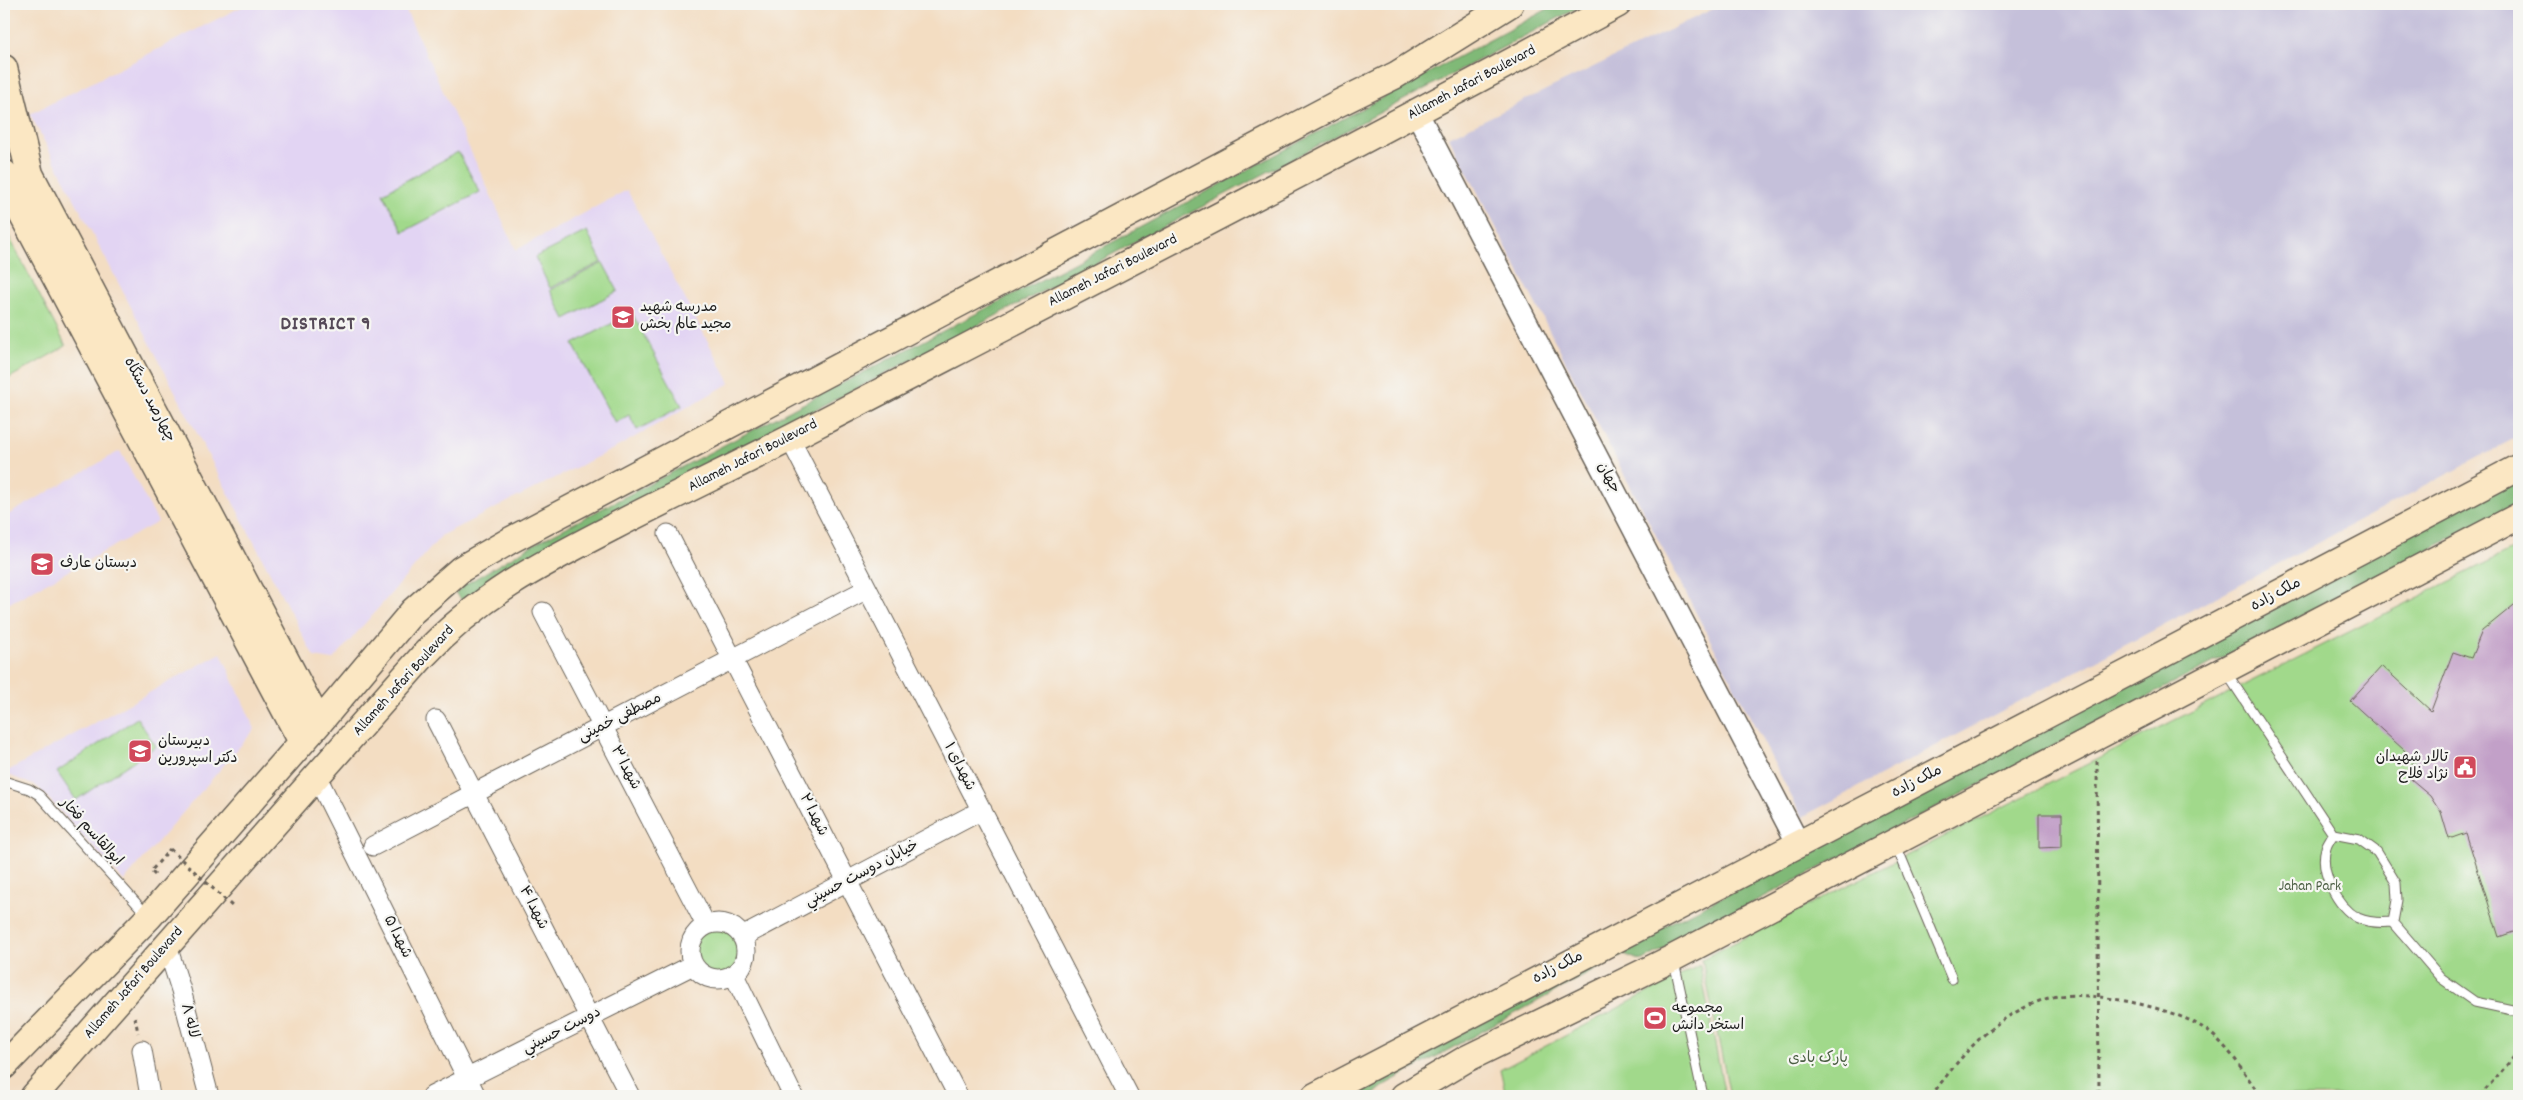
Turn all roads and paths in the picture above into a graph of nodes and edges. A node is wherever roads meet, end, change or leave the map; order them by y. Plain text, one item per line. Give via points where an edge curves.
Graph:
1 (1510, 4) edge
2 (1618, 4) edge
3 (4, 68) edge
4 (8, 112) edge
5 (1417, 113) junction
6 (30, 174) junction
7 (6, 180) edge
8 (790, 438) junction
9 (2519, 466) edge
10 (2519, 516) edge
11 (668, 534) dead end
12 (867, 589) junction
13 (543, 612) dead end
14 (733, 659) junction
15 (2225, 672) junction
16 (436, 720) dead end
17 (603, 727) junction
18 (311, 733) junction
19 (2096, 738) junction
20 (318, 777) junction
21 (4, 781) edge
22 (474, 794) junction
23 (982, 810) junction
24 (2333, 834) junction
25 (1894, 842) junction
26 (1798, 844) junction
27 (373, 846) dead end
28 (151, 871) dead end
29 (847, 882) junction
30 (232, 906) dead end
31 (149, 917) junction
32 (2392, 922) junction
33 (706, 925) junction
34 (742, 937) junction
35 (167, 946) junction
36 (1673, 958) junction
37 (693, 965) junction
38 (734, 975) junction
39 (1952, 979) dead end
40 (2098, 997) junction
41 (2512, 1010) dead end
42 (589, 1017) junction
43 (142, 1050) dead end
44 (2519, 1050) edge
45 (4, 1066) edge
46 (467, 1078) junction
47 (1348, 1087) edge
48 (34, 1096) edge
49 (150, 1096) edge
50 (209, 1096) edge
51 (432, 1096) edge
52 (476, 1096) edge
53 (630, 1096) edge
54 (793, 1096) edge
55 (958, 1096) edge
56 (1129, 1096) edge
57 (1315, 1096) edge
58 (1404, 1096) edge
59 (1704, 1096) edge
60 (1931, 1096) edge
61 (2099, 1096) edge
62 (2260, 1096) edge
63 (2480, 1096) edge

1 - 18 main road via 1396,75 461,569 413,611
2 - 5 main road, Allameh Jafari Boulevard
3 - 4 main road, چهارصد دستگاه
4 - 6 main road, چهارصد دستگاه
5 - 8 main road, Allameh Jafari Boulevard
5 - 26 street, جهان
6 - 7 main road via 16,173
6 - 18 main road, چهارصد دستگاه
7 - 18 main road, چهارصد دستگاه
8 - 12 street, شهدای ۱
8 - 20 main road, Allameh Jafari Boulevard via 533,569 477,605 444,633
9 - 26 main road, ملک زاده
10 - 15 main road
11 - 14 street, شهدا ۲
12 - 14 street, مصطفی خمینی
12 - 23 street, شهدای ۱
13 - 17 street, شهدا ۳
14 - 17 street, مصطفی خمینی
14 - 29 street, شهدا ۲
15 - 19 main road
15 - 24 lane
16 - 22 street, شهدا ۴
17 - 22 street, مصطفی خمینی
17 - 33 street, شهدا ۳
18 - 31 main road
19 - 25 main road
19 - 40 path
20 - 35 main road, Allameh Jafari Boulevard
20 - 46 street, شهدا ۵
21 - 31 lane, ابوالقاسم فخار via 39,795
22 - 27 street, مصطفی خمینی
22 - 42 street, شهدا ۴
23 - 29 street, خیابان دوست حسيني
23 - 56 street, شهدای ۱
24 - 32 lane via 2359,839 2377,852 2396,883 2397,900
24 - 32 lane via 2326,848 2324,868 2335,896 2357,917 2379,923
25 - 36 main road
25 - 39 lane
26 - 47 main road, ملک زاده
28 - 30 path, bridge via 170,849
29 - 34 street, خیابان دوست حسيني
29 - 55 street, شهدا ۲
31 - 45 main road
32 - 41 lane via 2441,978 2475,1002
33 - 34 street via 725,924
33 - 37 street via 698,930 690,947
34 - 38 street via 745,960
35 - 48 main road, Allameh Jafari Boulevard
35 - 50 street, لاله ۸
36 - 58 main road via 1466,1058
36 - 59 lane
37 - 38 street via 699,973 716,980
37 - 42 street, دوست حسيني
38 - 54 street
40 - 60 path via 2058,996 2019,1010 1983,1036 1953,1066
40 - 61 path
40 - 62 path via 2163,1010 2202,1027 2233,1056
42 - 46 street, دوست حسيني
42 - 53 street, شهدا ۴
43 - 49 street
44 - 63 path
46 - 51 street, دوست حسيني
46 - 52 street, شهدا ۵
47 - 57 main road, ملک زاده

